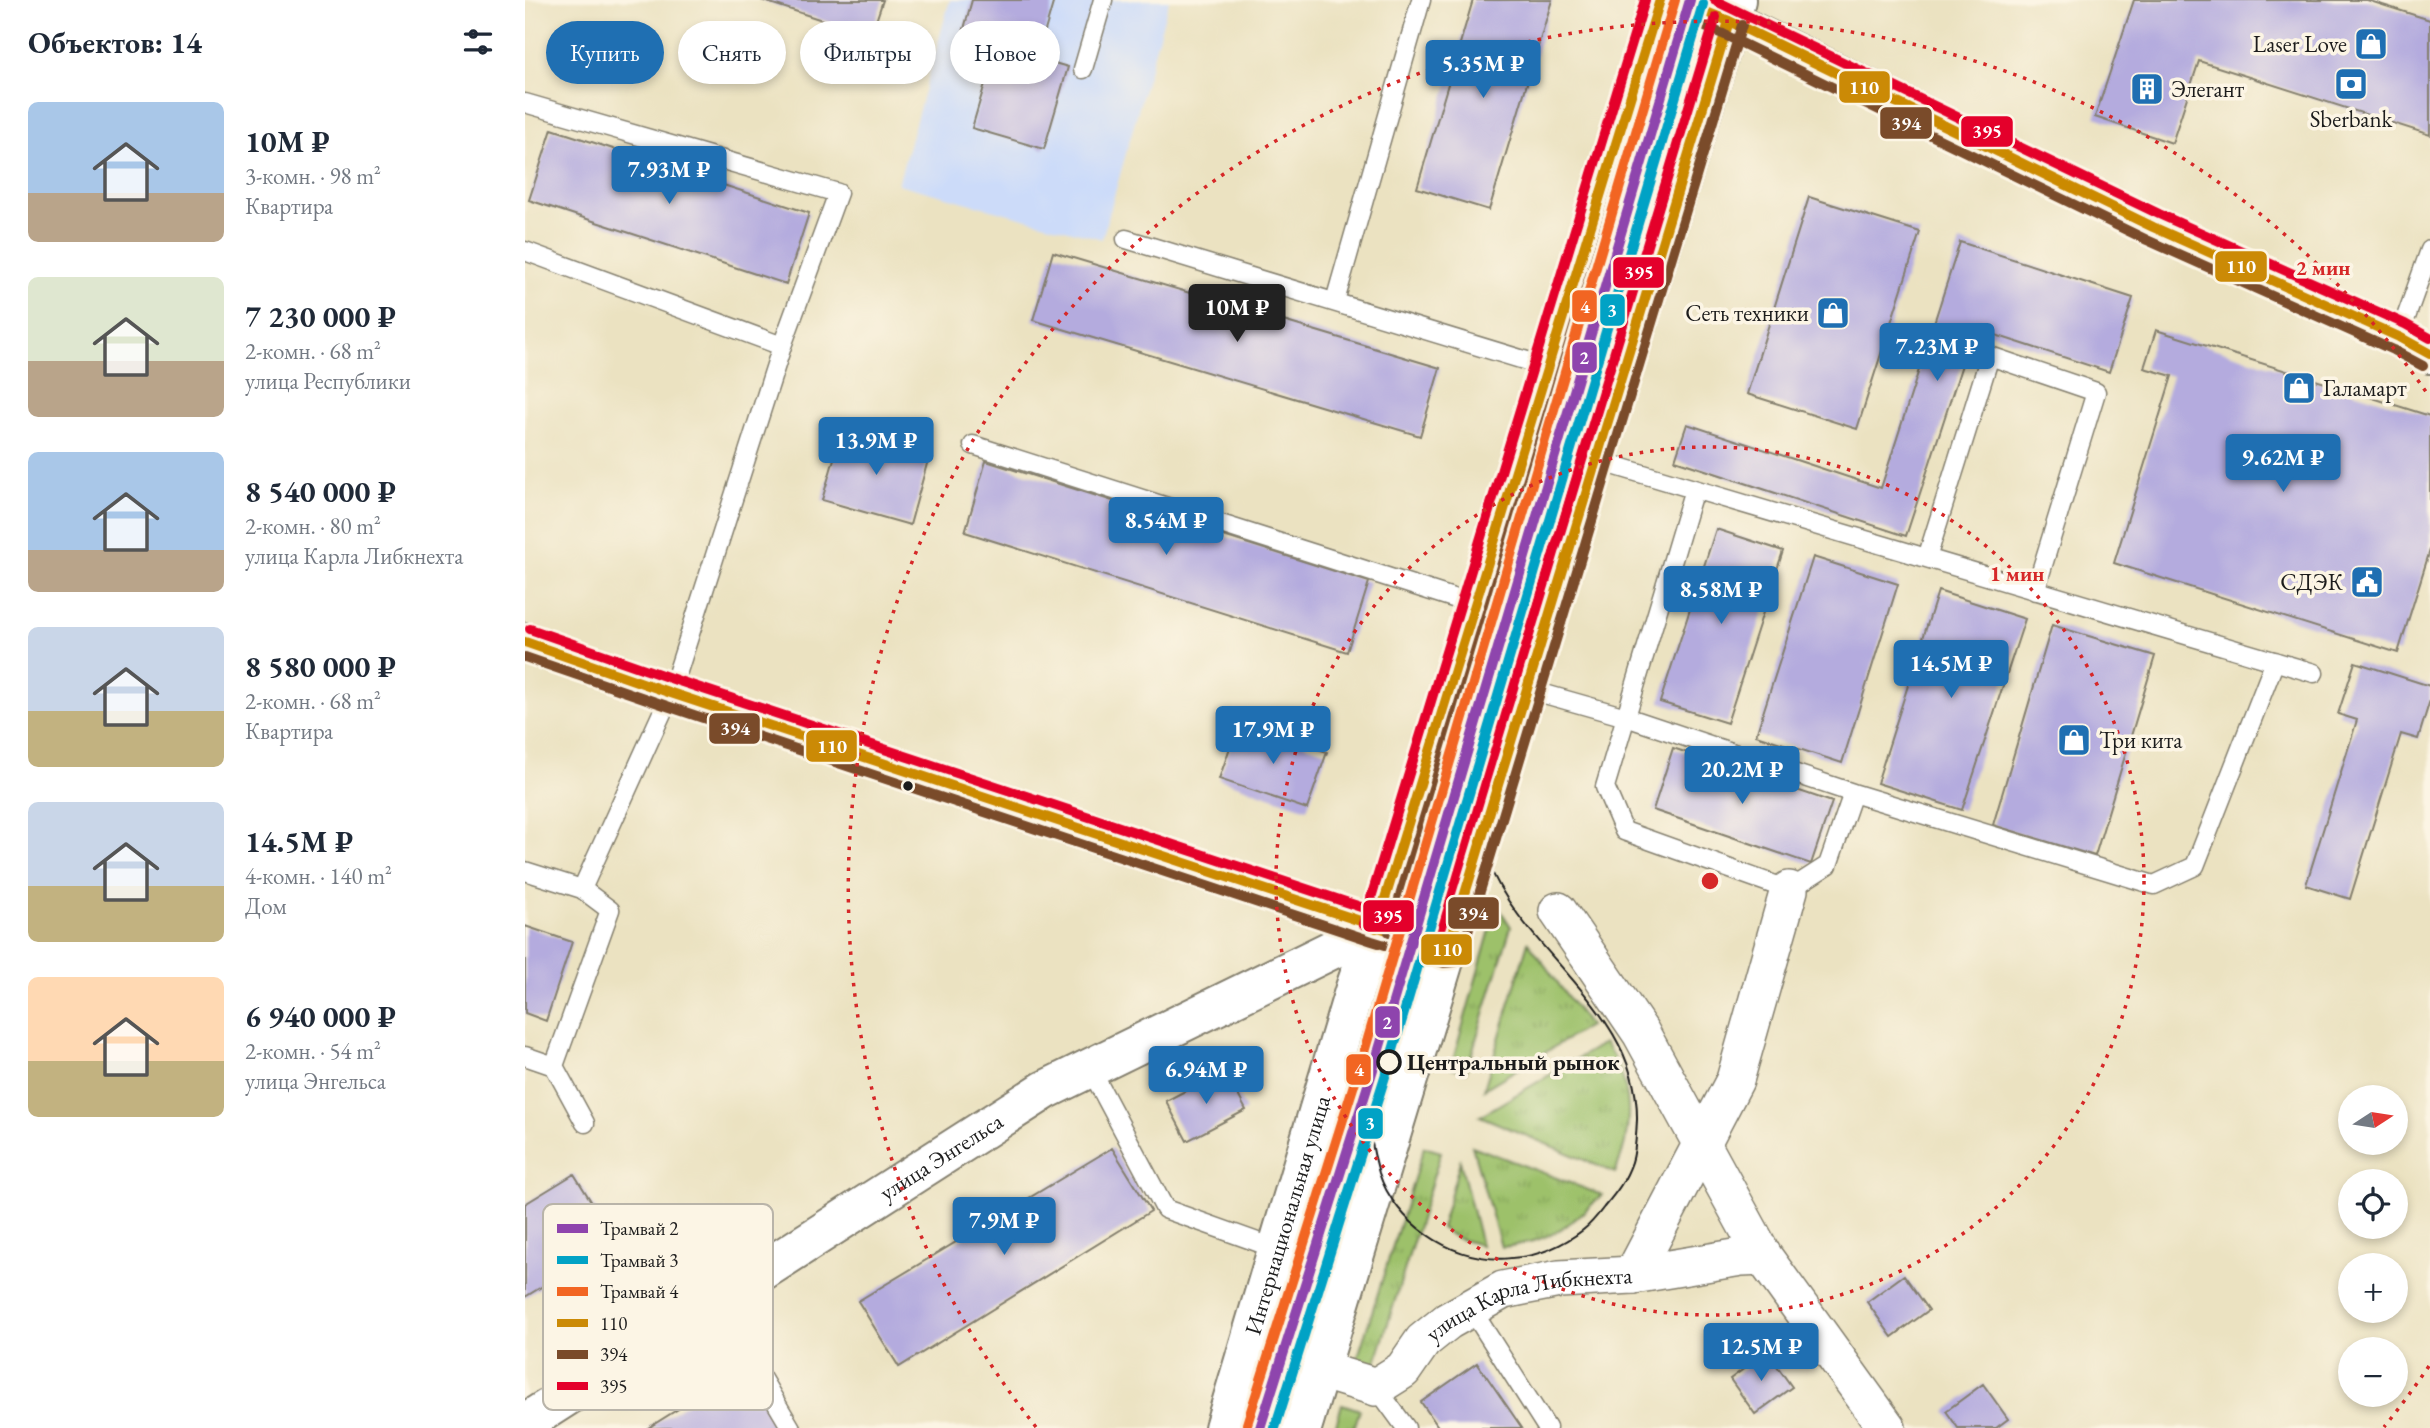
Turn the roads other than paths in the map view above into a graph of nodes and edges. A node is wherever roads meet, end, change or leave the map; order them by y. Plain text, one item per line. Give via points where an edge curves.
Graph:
1 (1103, 0) edge
2 (1421, 0) edge
3 (1660, 0) edge
4 (1675, 0) edge
5 (1733, 11) edge
6 (1083, 69) dead end
7 (525, 103) edge
8 (1126, 239) dead end
9 (2430, 250) edge
10 (525, 251) edge
11 (1335, 301) junction
12 (782, 346) junction
13 (2414, 346) edge
14 (1547, 367) junction
15 (974, 445) dead end
16 (1596, 460) junction
17 (1694, 489) junction
18 (1927, 558) junction
19 (2035, 591) junction
20 (1475, 606) junction
21 (525, 642) edge
22 (2275, 661) junction
23 (2314, 673) dead end
24 (1527, 690) junction
25 (671, 693) junction
26 (1626, 718) junction
27 (1853, 793) junction
28 (525, 871) edge
29 (582, 890) junction
30 (1789, 890) junction
31 (1557, 911) dead end
32 (1376, 928) junction
33 (1448, 950) junction
34 (525, 1056) edge
35 (554, 1066) junction
36 (1090, 1068) junction
37 (585, 1123) dead end
38 (1700, 1143) junction
39 (1277, 1249) junction
40 (1763, 1256) junction
41 (773, 1264) edge
42 (1633, 1275) junction
43 (1471, 1307) junction
44 (1320, 1370) junction
45 (1376, 1387) junction
46 (773, 1398) edge
47 (545, 1410) edge
48 (525, 1423) edge
49 (791, 1428) edge
50 (1224, 1428) edge
51 (1302, 1428) edge
52 (1406, 1428) edge
53 (1547, 1428) edge
54 (1887, 1428) edge

1 - 6 lane
2 - 11 lane
3 - 14 main road, Интернациональная улица
4 - 5 main road
5 - 13 main road via 2153,228
5 - 16 main road
7 - 12 lane via 838,193
8 - 11 lane
9 - 13 lane
10 - 12 lane
11 - 14 lane
12 - 25 lane
14 - 20 main road, Интернациональная улица
15 - 20 lane
16 - 17 lane
16 - 24 main road
17 - 18 lane
17 - 26 lane
18 - 19 lane
18 - 19 lane via 1990,356 2096,392
19 - 22 lane
20 - 32 main road, Интернациональная улица
21 - 25 main road
22 - 23 lane
22 - 27 lane via 2195,866 2154,885
24 - 26 lane
24 - 33 main road
25 - 29 lane
25 - 32 main road
26 - 27 lane
26 - 30 lane via 1605,787 1624,831
27 - 30 lane via 1828,864
28 - 29 lane
29 - 35 lane via 610,910
30 - 38 street via 1735,1080
31 - 38 street via 1641,1033
32 - 33 main road
32 - 36 main road, улица Энгельса
32 - 39 main road, Интернациональная улица
33 - 44 main road
34 - 35 lane
35 - 37 lane
36 - 39 lane via 1165,1209
36 - 41 main road, улица Энгельса via 1045,1090
38 - 40 street
38 - 42 street
39 - 50 main road, Интернациональная улица
40 - 42 street, улица Карла Либкнехта
40 - 54 street
42 - 43 street, улица Карла Либкнехта via 1559,1279 1503,1290
43 - 45 street, улица Карла Либкнехта via 1423,1341 1403,1370
43 - 53 lane
44 - 45 street
44 - 51 main road
45 - 52 lane
46 - 49 lane
47 - 48 main road, улица Энгельса

